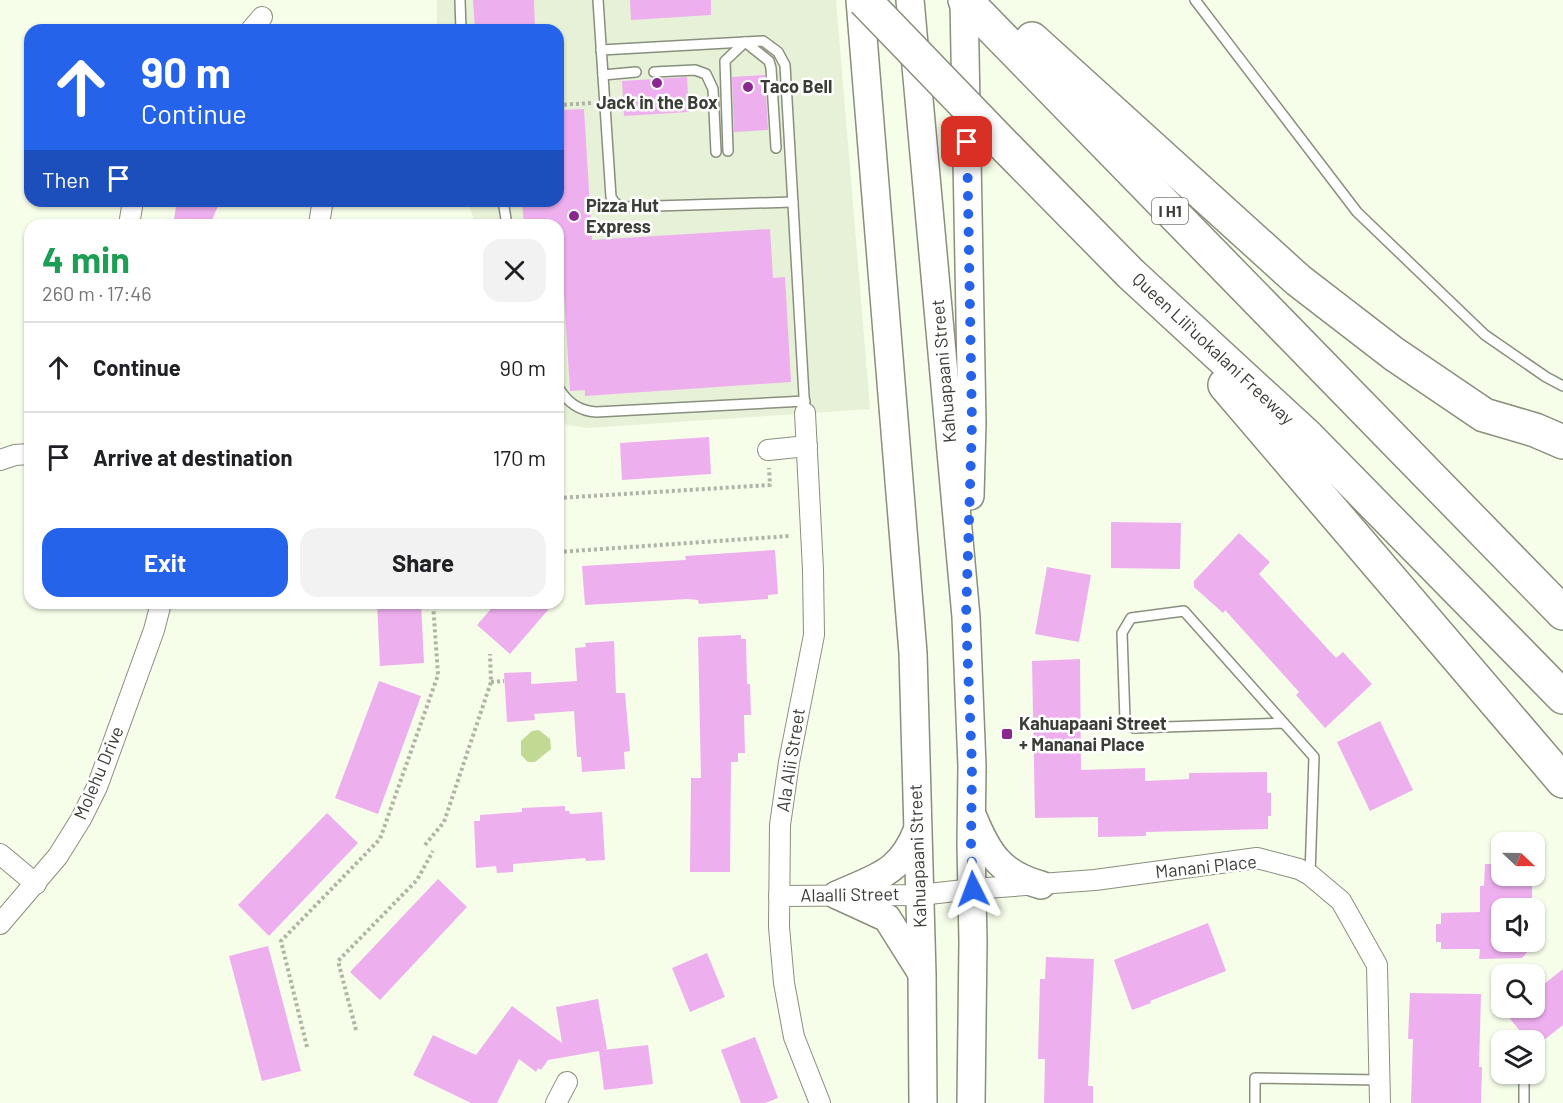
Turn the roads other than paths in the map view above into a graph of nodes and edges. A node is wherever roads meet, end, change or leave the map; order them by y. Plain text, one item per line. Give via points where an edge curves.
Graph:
1 (460, 0) edge
2 (598, 0) edge
3 (862, 0) edge
4 (910, 0) edge
5 (965, 0) edge
6 (988, 0) edge
7 (1195, 0) edge
8 (461, 24) edge
9 (722, 42) junction
10 (746, 42) junction
11 (601, 50) junction
12 (724, 61) junction
13 (636, 72) dead end
14 (654, 72) dead end
15 (603, 75) junction
16 (776, 148) dead end
17 (716, 152) dead end
18 (728, 152) dead end
19 (793, 202) junction
20 (1131, 274) junction
21 (1563, 386) edge
22 (564, 397) edge
23 (805, 407) junction
24 (1563, 442) edge
25 (807, 446) junction
26 (24, 454) edge
27 (768, 457) road end
28 (0, 460) edge
29 (159, 609) edge
30 (1563, 613) edge
31 (966, 617) junction
32 (1563, 697) edge
33 (1284, 723) junction
34 (1563, 781) edge
35 (972, 813) junction
36 (917, 831) junction
37 (0, 854) edge
38 (1310, 875) junction
39 (36, 884) junction
40 (1041, 885) junction
41 (973, 889) junction
42 (837, 895) junction
43 (920, 895) junction
44 (779, 896) junction
45 (0, 924) edge
46 (922, 974) junction
47 (1380, 1080) junction
48 (567, 1082) dead end
49 (1524, 1084) edge
50 (556, 1103) edge
51 (820, 1103) edge
52 (923, 1103) edge
53 (971, 1103) edge
54 (1255, 1103) edge
55 (1380, 1103) edge
56 (1524, 1103) edge

1 - 8 lane
2 - 11 lane
3 - 20 highway, Queen Liliʻuokalani Freeway, bridge
3 - 36 main road, Kahuapaani Street via 913,653
4 - 31 main road, Kahuapaani Street
5 - 30 highway, I H1
5 - 31 main road via 972,423
6 - 24 highway via 1298,280 1394,354 1484,415
7 - 21 lane via 1357,212 1485,335
9 - 10 lane
9 - 11 lane
9 - 12 lane
10 - 12 lane
10 - 16 lane via 769,61 771,68
10 - 19 lane via 763,41 778,52 785,65
11 - 15 lane
12 - 18 lane
13 - 15 lane
14 - 17 lane via 695,70 706,74 713,89
15 - 19 lane via 611,197 615,203 622,207
19 - 23 lane
20 - 32 highway, Queen Liliʻuokalani Freeway via 1308,437
20 - 34 highway
22 - 23 lane via 584,411
23 - 25 street, Ala Alii Street
25 - 27 street
25 - 44 street, Ala Alii Street via 814,635 782,814
26 - 28 street
29 - 39 street, Molehu Drive via 97,787 58,856
31 - 35 main road, Kahuapaani Street
33 - 33 lane via 1184,611 1131,618 1122,633 1124,709 1125,720 1134,728
33 - 38 lane via 1314,757
35 - 40 main road via 984,843 1011,874
35 - 41 main road, Kahuapaani Street
36 - 42 main road via 910,849 892,870
36 - 43 main road, Kahuapaani Street
37 - 39 street
38 - 40 street, Manani Place via 1257,858
38 - 47 street, Manani Place via 1341,901 1377,965
39 - 45 street, Molehu Drive
40 - 41 street, Manani Place
41 - 43 street, Manani Place
41 - 53 main road, Kahuapaani Street
42 - 43 street, Alaalli Street
42 - 44 street, Alaalli Street
42 - 46 main road via 887,918
43 - 46 main road, Kahuapaani Street
44 - 51 street, Ala Alii Street via 789,1012 794,1037
46 - 52 main road, Kahuapaani Street
47 - 54 lane via 1256,1078
47 - 55 street, Manani Place
48 - 50 street
49 - 56 lane

